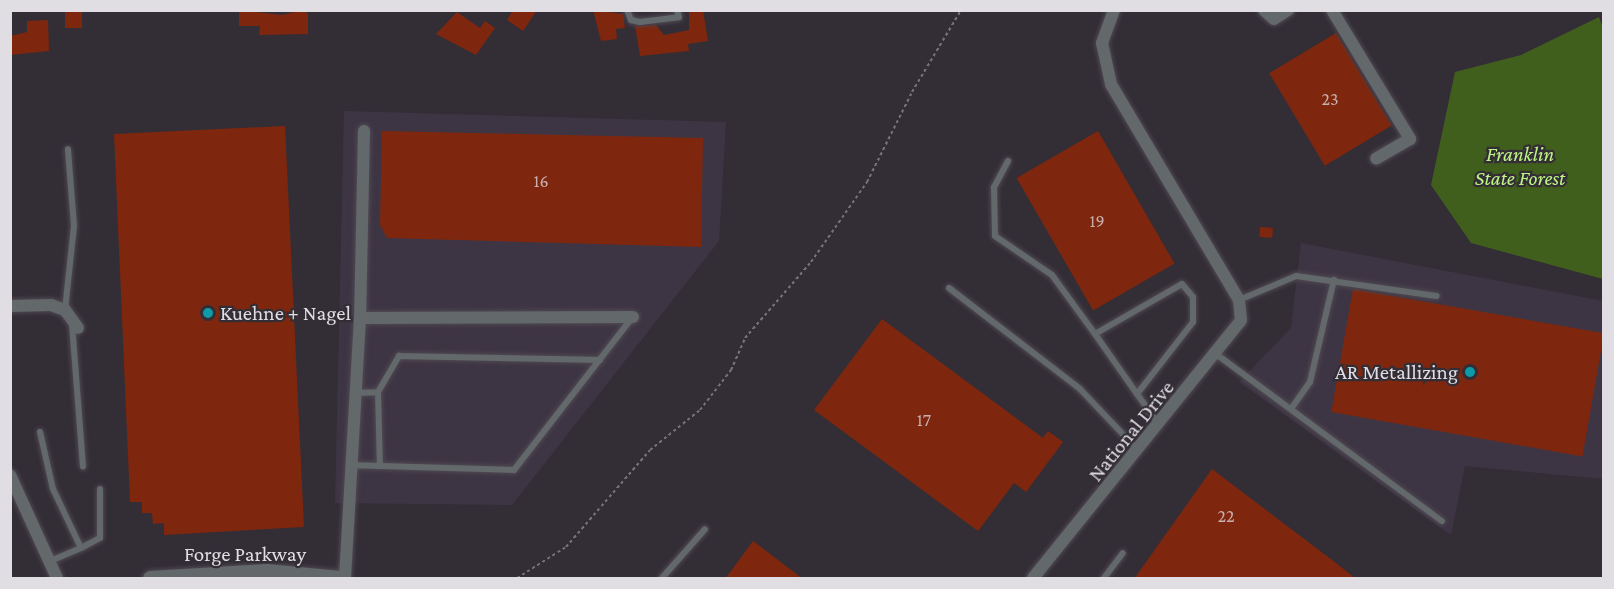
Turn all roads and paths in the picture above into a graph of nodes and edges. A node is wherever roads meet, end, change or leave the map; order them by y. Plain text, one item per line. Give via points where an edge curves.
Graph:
1 (627, 10) edge
2 (677, 10) edge
3 (961, 10) edge
4 (1114, 10) edge
5 (1264, 10) edge
6 (1288, 10) edge
7 (1332, 10) edge
8 (364, 131) dead end
9 (68, 149) dead end
10 (1376, 159) dead end
11 (1008, 161) dead end
12 (1334, 280) junction
13 (949, 288) dead end
14 (1437, 296) dead end
15 (1239, 300) junction
16 (10, 306) edge
17 (65, 310) junction
18 (633, 317) joint
19 (360, 318) junction
20 (75, 325) joint
21 (1095, 334) junction
22 (1216, 354) junction
23 (600, 360) junction
24 (378, 392) junction
25 (355, 393) junction
26 (1137, 394) junction
27 (1291, 409) junction
28 (1160, 426) junction
29 (40, 432) dead end
30 (1139, 452) junction
31 (350, 465) junction
32 (380, 466) junction
33 (83, 467) dead end
34 (10, 476) edge
35 (100, 489) dead end
36 (1442, 521) dead end
37 (705, 529) dead end
38 (81, 548) junction
39 (1123, 553) dead end
40 (50, 561) junction
41 (57, 579) edge
42 (150, 579) edge
43 (343, 579) edge
44 (517, 579) edge
45 (662, 579) edge
46 (1033, 579) edge
47 (1104, 579) edge

1 - 2 lane via 631,20 640,22 678,17
3 - 44 path via 912,92 867,182 810,262 745,338 731,370 700,410 650,450 566,548
4 - 15 street via 1102,43 1111,84
5 - 6 street via 1274,19
7 - 10 street via 1410,139
8 - 19 street
9 - 17 lane via 74,226
11 - 21 lane via 994,187 995,236 1052,275
12 - 14 lane
12 - 15 lane via 1296,276
12 - 27 lane via 1310,382
13 - 30 lane via 1080,389
15 - 22 street, National Drive via 1241,320
16 - 17 street via 51,304
17 - 20 street
18 - 19 street
18 - 23 lane
19 - 25 street
20 - 33 lane
21 - 26 lane
21 - 26 lane via 1182,284 1193,297 1193,322
22 - 27 lane
22 - 28 street, National Drive
23 - 24 lane via 399,356
23 - 32 lane via 514,470
24 - 25 lane
24 - 32 lane
25 - 31 street
26 - 28 lane
27 - 36 lane
28 - 30 street, National Drive
29 - 38 lane via 53,489
30 - 46 street, National Drive
31 - 32 lane
31 - 43 street
34 - 40 street
35 - 38 lane via 100,538
37 - 45 lane
38 - 40 lane
39 - 47 lane
40 - 41 street
42 - 43 street, Forge Parkway via 266,571

